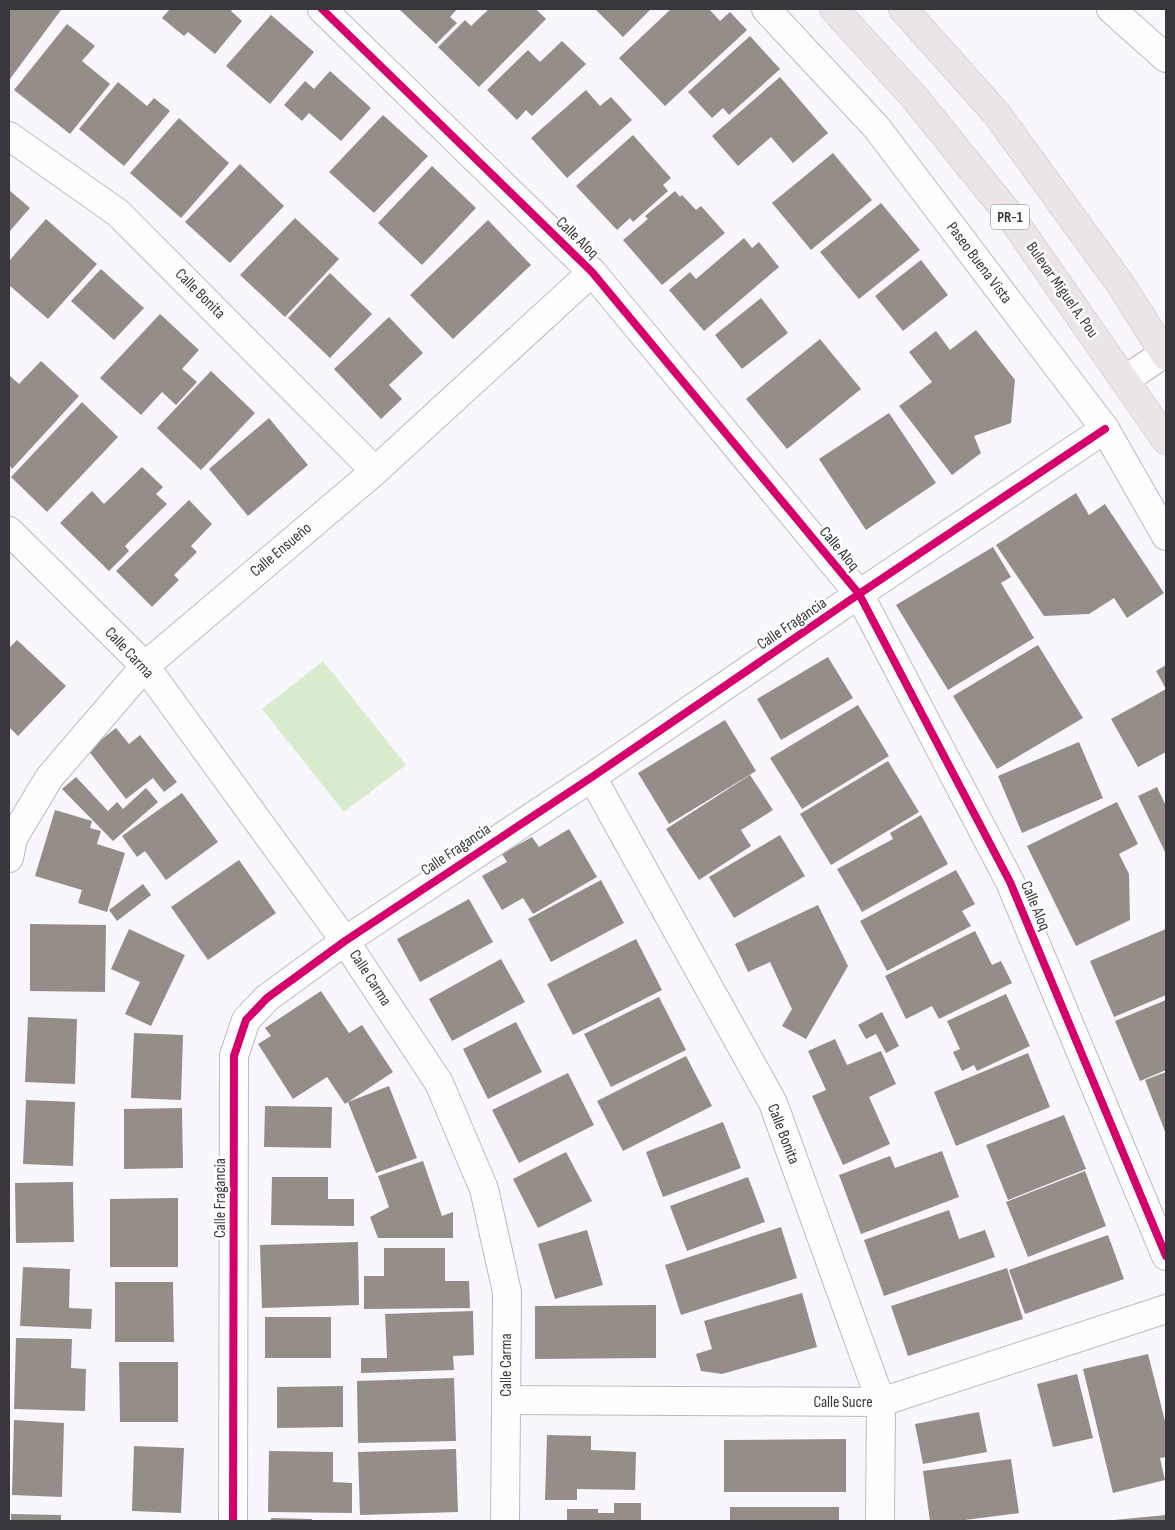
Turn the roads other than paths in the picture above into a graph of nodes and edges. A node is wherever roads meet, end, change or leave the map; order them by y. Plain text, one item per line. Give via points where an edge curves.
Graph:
1 (322, 9) edge
2 (766, 9) edge
3 (834, 9) edge
4 (903, 9) edge
5 (1111, 9) edge
6 (1166, 58) edge
7 (9, 136) edge
8 (592, 272) junction
9 (1166, 354) edge
10 (1125, 380) junction
11 (1105, 430) junction
12 (1163, 430) edge
13 (375, 470) junction
14 (9, 531) edge
15 (1166, 536) edge
16 (859, 594) junction
17 (145, 666) junction
18 (592, 777) junction
19 (9, 858) edge
20 (345, 940) junction
21 (1166, 1256) edge
22 (1166, 1309) edge
23 (506, 1400) junction
24 (881, 1402) junction
25 (233, 1521) edge
26 (505, 1521) edge
27 (880, 1521) edge

1 - 8 street, Calle Aloq
2 - 11 street, Paseo Buena Vista via 877,128
3 - 10 main road, Bulevar Miguel A. Pou / PR-1 via 914,97 1011,217
4 - 9 main road via 996,113 1121,285
5 - 6 street
7 - 13 street, Calle Bonita via 118,213
8 - 13 street, Calle Ensueño
8 - 16 street, Calle Aloq
9 - 10 street
10 - 12 main road, Bulevar Miguel A. Pou / PR-1
11 - 15 street, Paseo Buena Vista
11 - 16 street, Calle Fragancia
13 - 17 street, Calle Ensueño
14 - 17 street, Calle Carma
16 - 18 street, Calle Fragancia
16 - 21 street, Calle Aloq via 1010,882
17 - 19 street, Calle Ensueño via 49,778 13,838
17 - 20 street, Calle Carma
18 - 20 street, Calle Fragancia
18 - 24 street, Calle Bonita via 772,1102
20 - 23 street, Calle Carma via 439,1083 484,1189 506,1292
20 - 25 street, Calle Fragancia via 267,998 246,1020 234,1056
22 - 24 street, Calle Sucre
23 - 24 street, Calle Sucre
23 - 26 street, Calle Carma
24 - 27 street, Calle Bonita

